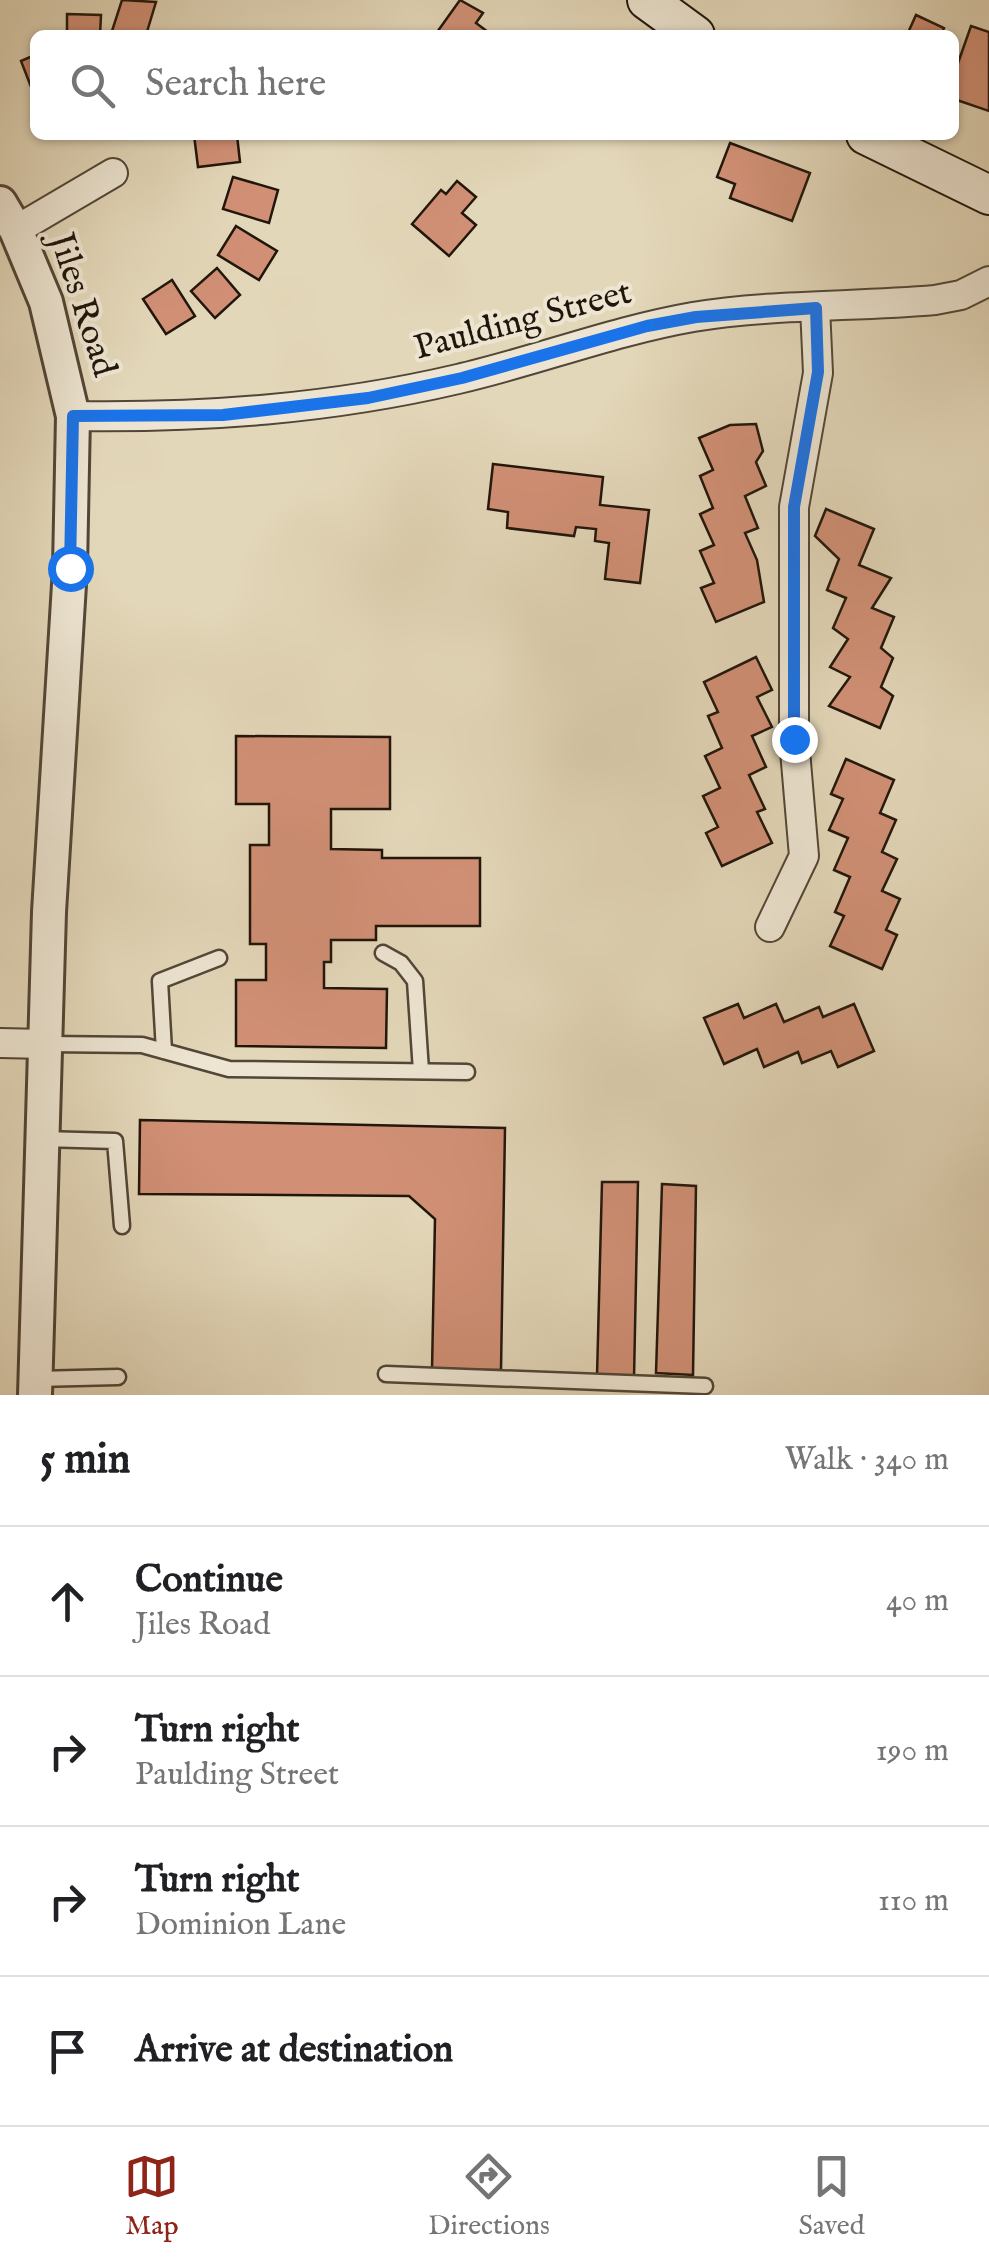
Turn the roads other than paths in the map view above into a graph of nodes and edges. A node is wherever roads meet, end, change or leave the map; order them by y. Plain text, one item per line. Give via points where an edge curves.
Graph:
1 (647, 0) edge
2 (688, 30) edge
3 (876, 140) edge
4 (113, 173) dead end
5 (989, 195) edge
6 (8, 216) edge
7 (989, 281) edge
8 (816, 308) junction
9 (73, 416) junction
10 (770, 926) dead end
11 (383, 953) dead end
12 (219, 958) dead end
13 (0, 1043) edge
14 (45, 1044) junction
15 (164, 1051) junction
16 (420, 1072) junction
17 (468, 1072) dead end
18 (42, 1139) junction
19 (122, 1226) dead end
20 (386, 1374) dead end
21 (118, 1377) dead end
22 (705, 1386) dead end
23 (35, 1387) edge

1 - 2 main road
3 - 5 main road
4 - 6 street
6 - 9 street, Jiles Road via 46,302
7 - 8 street, Paulding Street via 935,300
8 - 9 street, Paulding Street via 663,323 368,398 223,415
8 - 10 street via 818,372 794,507 794,739 804,856
9 - 14 street, Jiles Road
11 - 16 lane via 415,982
12 - 15 lane via 160,982
13 - 14 street
14 - 15 lane
14 - 18 street, Jiles Road
15 - 16 lane via 230,1069
16 - 17 lane
18 - 19 lane via 115,1141
18 - 23 street, Jiles Road
20 - 22 lane
21 - 23 lane

